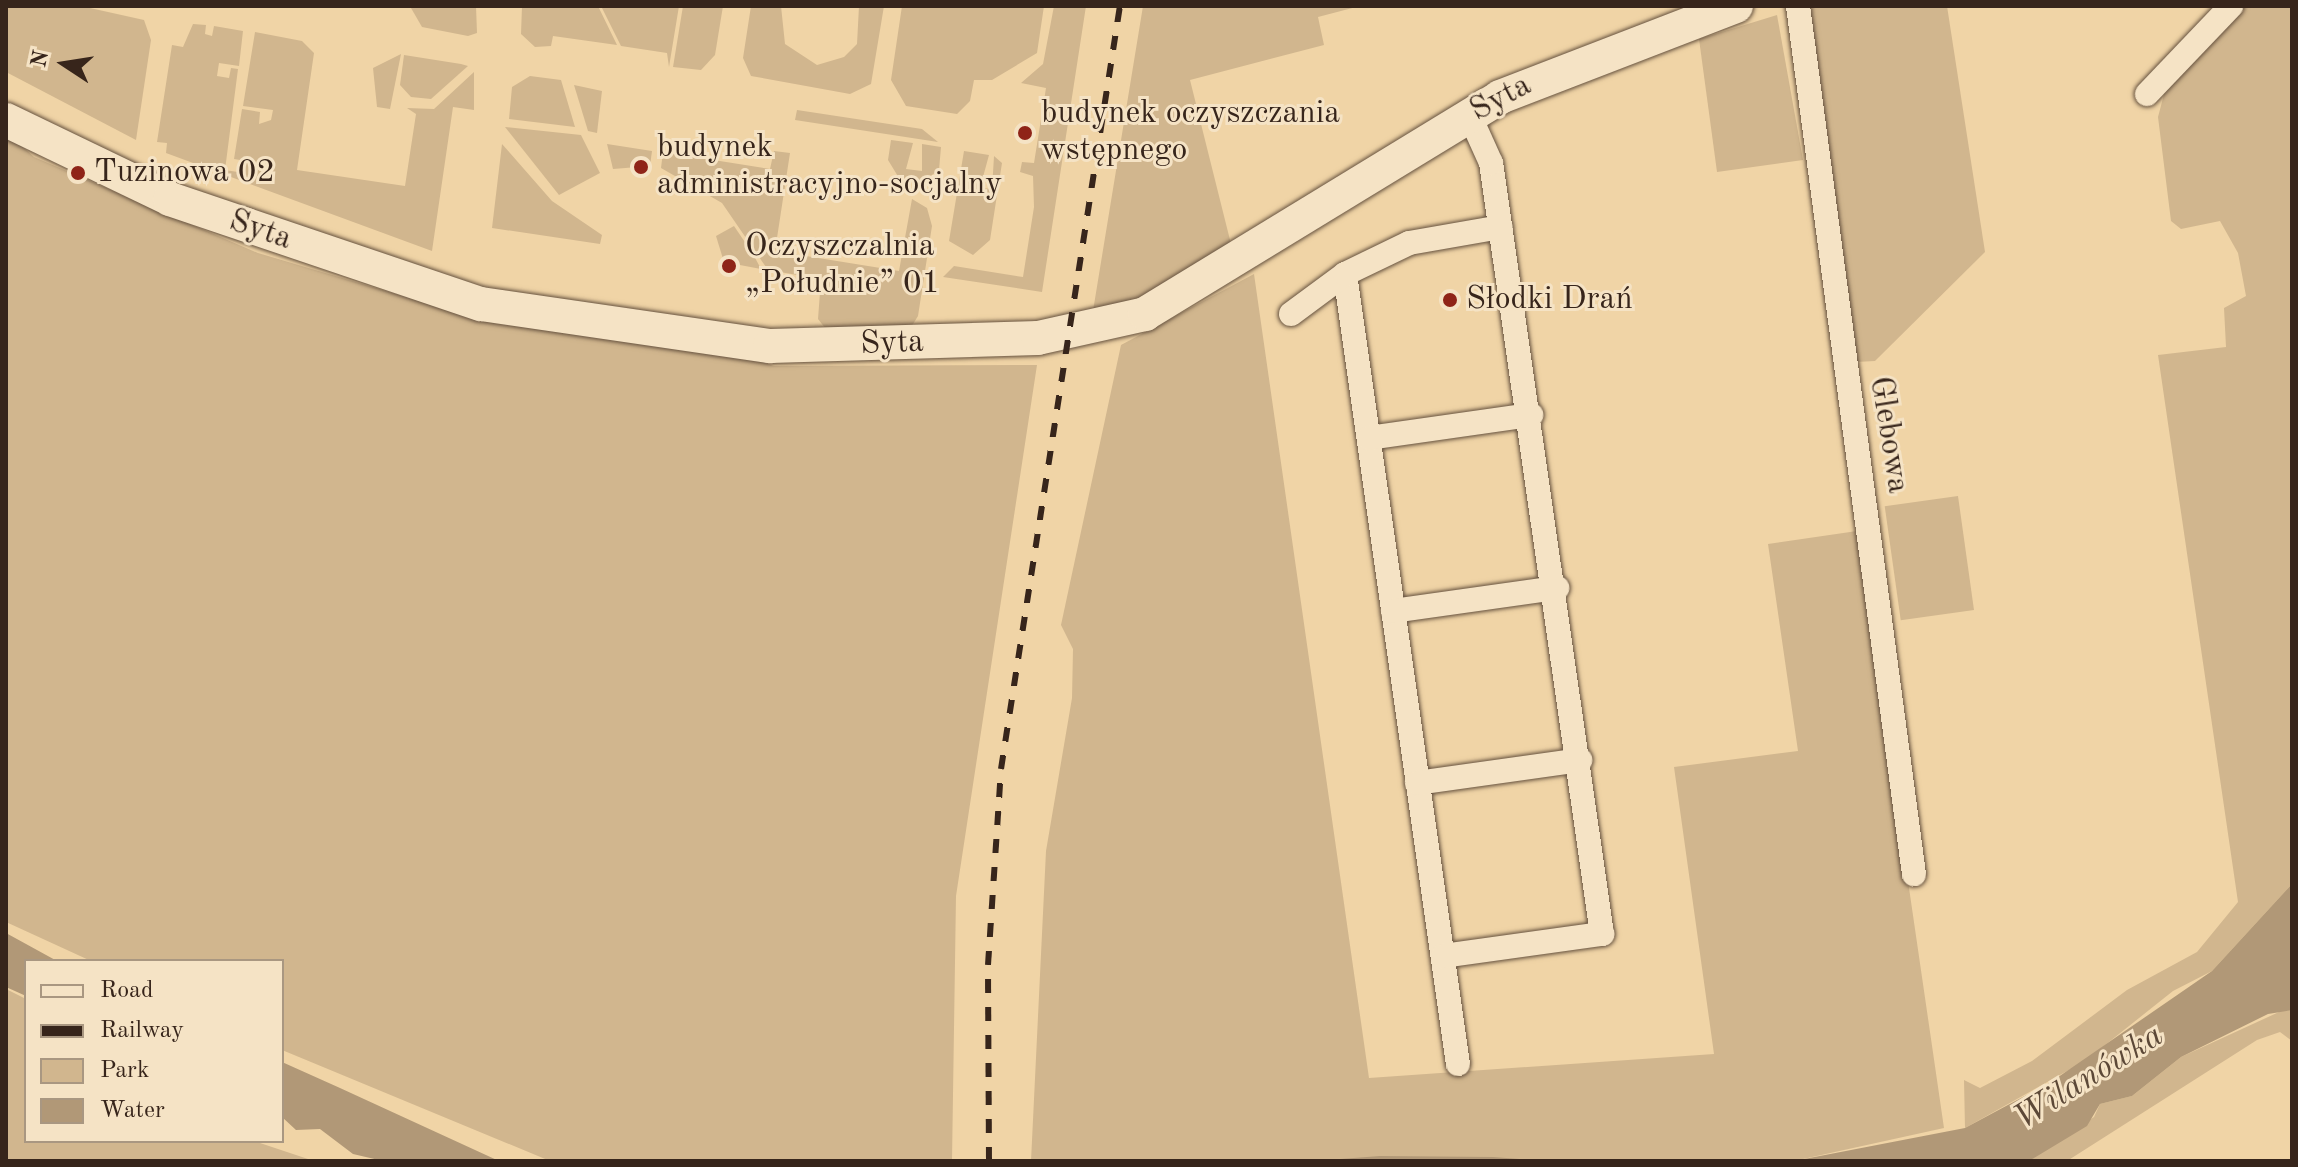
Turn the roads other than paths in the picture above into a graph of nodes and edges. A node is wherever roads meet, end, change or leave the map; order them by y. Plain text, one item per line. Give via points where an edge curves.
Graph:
1 (1736, 6) edge
2 (1798, 6) edge
3 (2231, 6) edge
4 (2147, 94) dead end
5 (1469, 114) junction
6 (6, 120) edge
7 (1501, 227) junction
8 (1345, 274) junction
9 (1291, 314) dead end
10 (1531, 415) junction
11 (1369, 438) junction
12 (1557, 588) junction
13 (1393, 611) junction
14 (1580, 760) junction
15 (1417, 783) junction
16 (1914, 874) dead end
17 (1443, 956) junction
18 (1458, 1064) dead end

1 - 5 street, Syta via 1545,76
2 - 16 street, Glebowa
3 - 4 street
5 - 6 street, Syta via 1232,265 1121,324 1038,338 807,346 731,343 460,299 170,199
5 - 7 street via 1491,163
7 - 8 street via 1409,243
7 - 10 street
8 - 9 street
8 - 11 street
10 - 11 street
10 - 12 street
11 - 13 street
12 - 13 street
12 - 14 street
13 - 15 street
14 - 15 street
14 - 17 street via 1602,934
15 - 17 street
17 - 18 street

